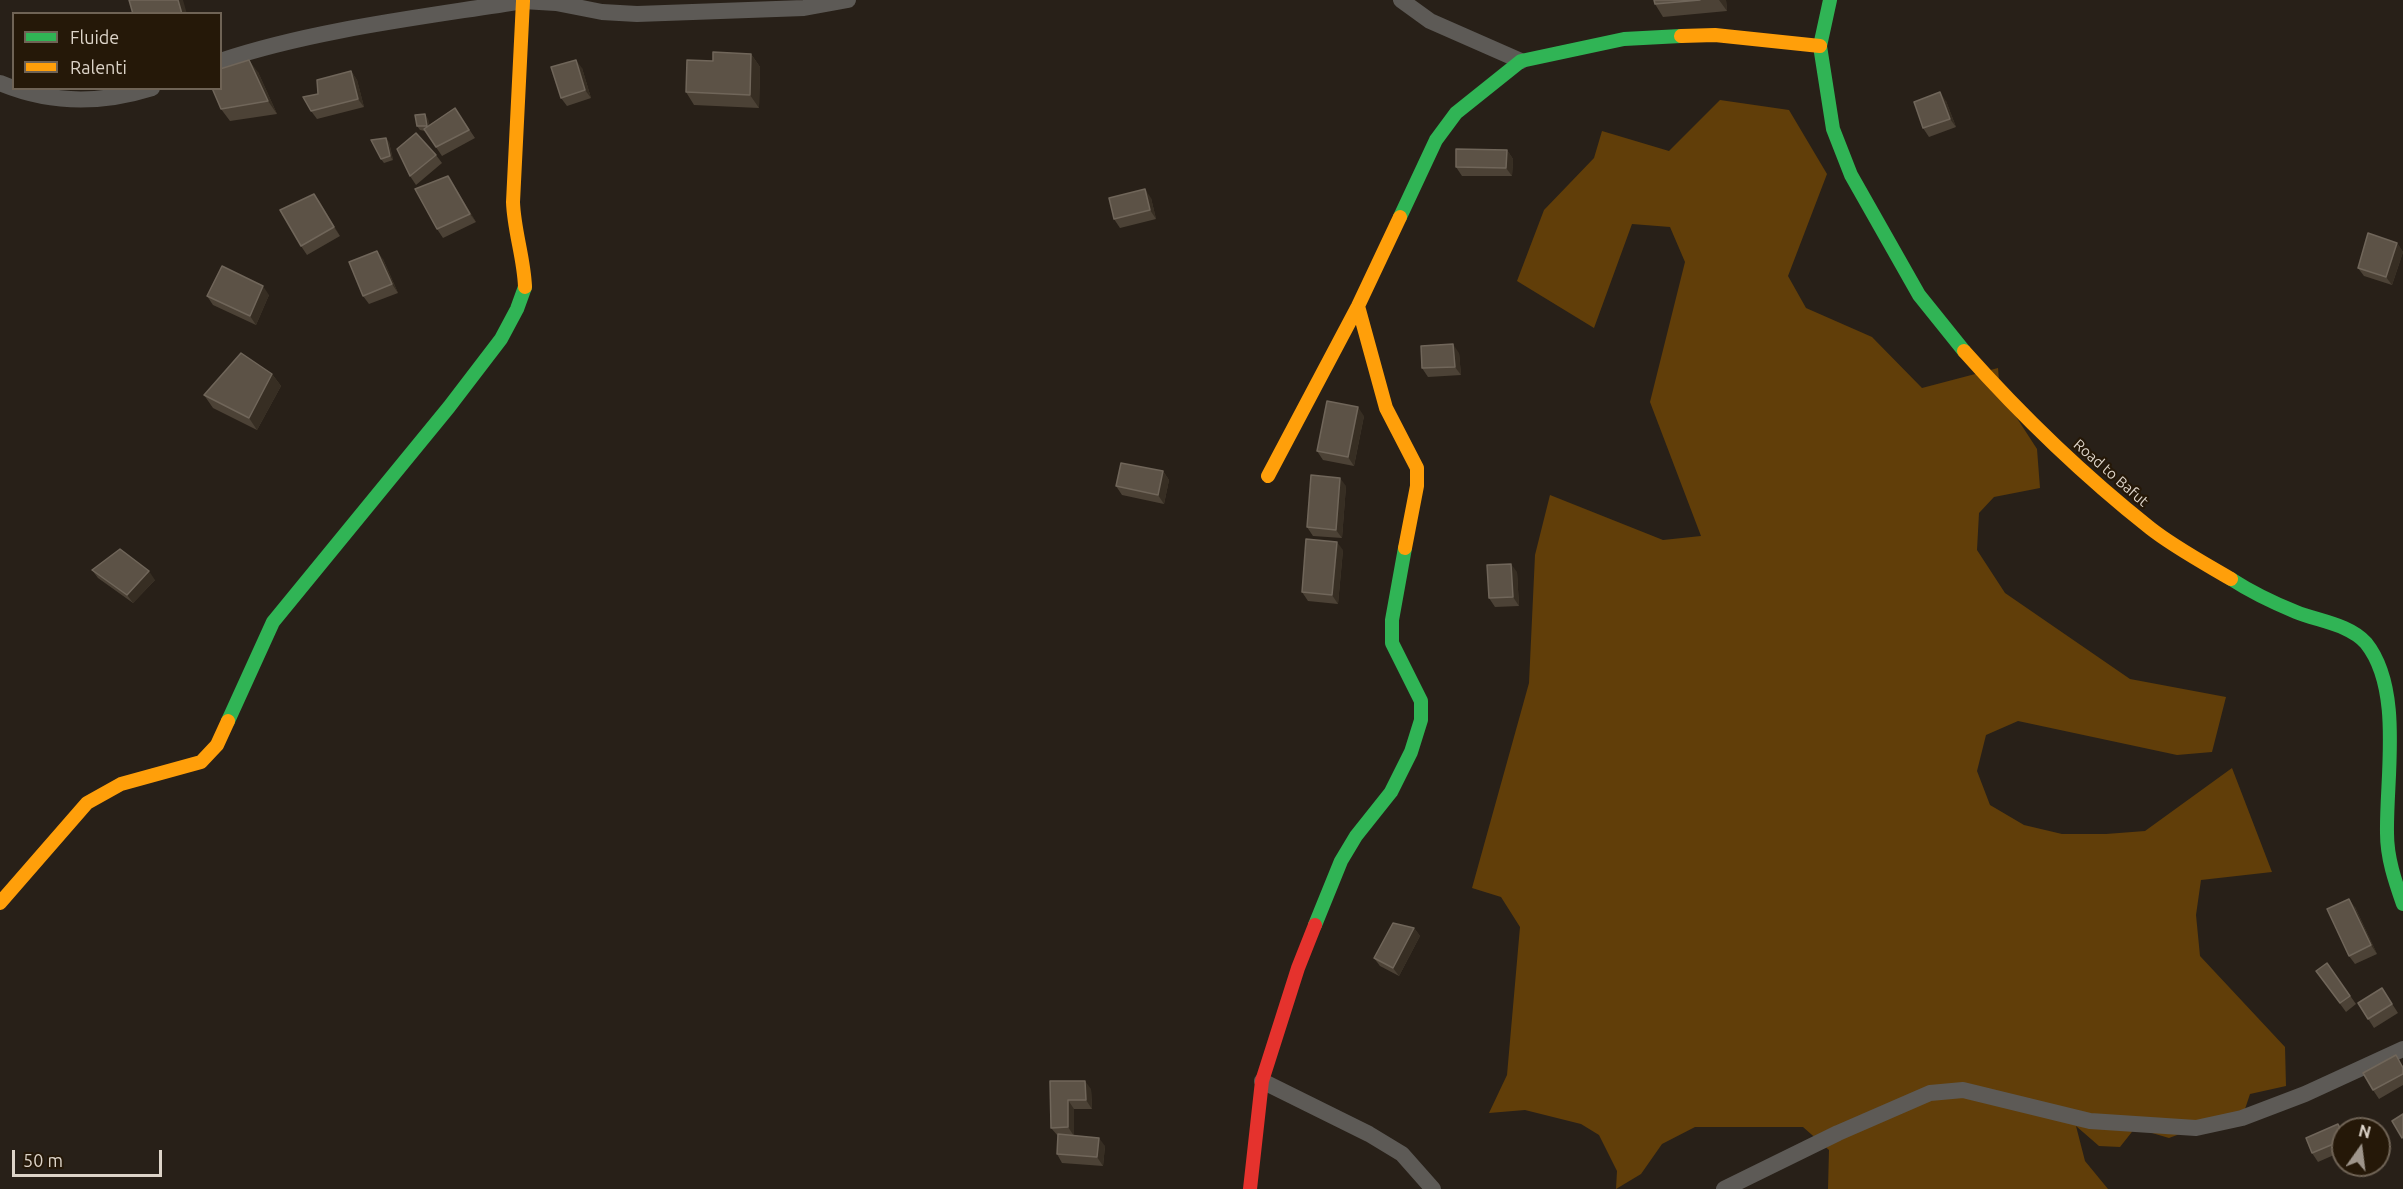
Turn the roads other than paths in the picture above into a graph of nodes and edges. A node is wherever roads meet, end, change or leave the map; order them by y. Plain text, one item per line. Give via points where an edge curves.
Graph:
1 (848, 0) edge
2 (1401, 0) edge
3 (1830, 0) edge
4 (523, 1) edge
5 (454, 6) edge
6 (1820, 46) junction
7 (222, 60) edge
8 (1521, 61) junction
9 (18, 90) edge
10 (146, 90) edge
11 (1358, 306) junction
12 (1268, 476) dead end
13 (0, 903) edge
14 (2403, 904) edge
15 (2403, 1049) edge
16 (1262, 1081) junction
17 (1250, 1189) edge
18 (1434, 1189) edge
19 (1724, 1189) edge

1 - 4 street via 804,8 638,14
2 - 8 street via 1430,21
3 - 6 street, Road to Bafut
4 - 5 street
4 - 13 street via 513,202 525,287 501,339 273,622 217,745 201,762 121,784 87,803
5 - 7 street via 302,38
6 - 8 street via 1715,35 1681,36 1624,39
6 - 14 street, Road to Bafut via 1833,129 1851,175 1919,295 2000,392 2049,441 2151,530 2241,586 2296,612 2344,628 2366,642 2381,666 2390,698 2392,758 2387,833 2390,864
8 - 11 street via 1456,113 1436,140
9 - 10 street via 61,100 101,99
11 - 12 street
11 - 16 street via 1386,408 1417,468 1392,620 1392,643 1421,700 1421,720 1411,752 1391,792 1341,861 1298,968
15 - 19 street via 2305,1094 2242,1118 2196,1128 2090,1121 1963,1090 1930,1094 1838,1133
16 - 17 street
16 - 18 street via 1402,1154

